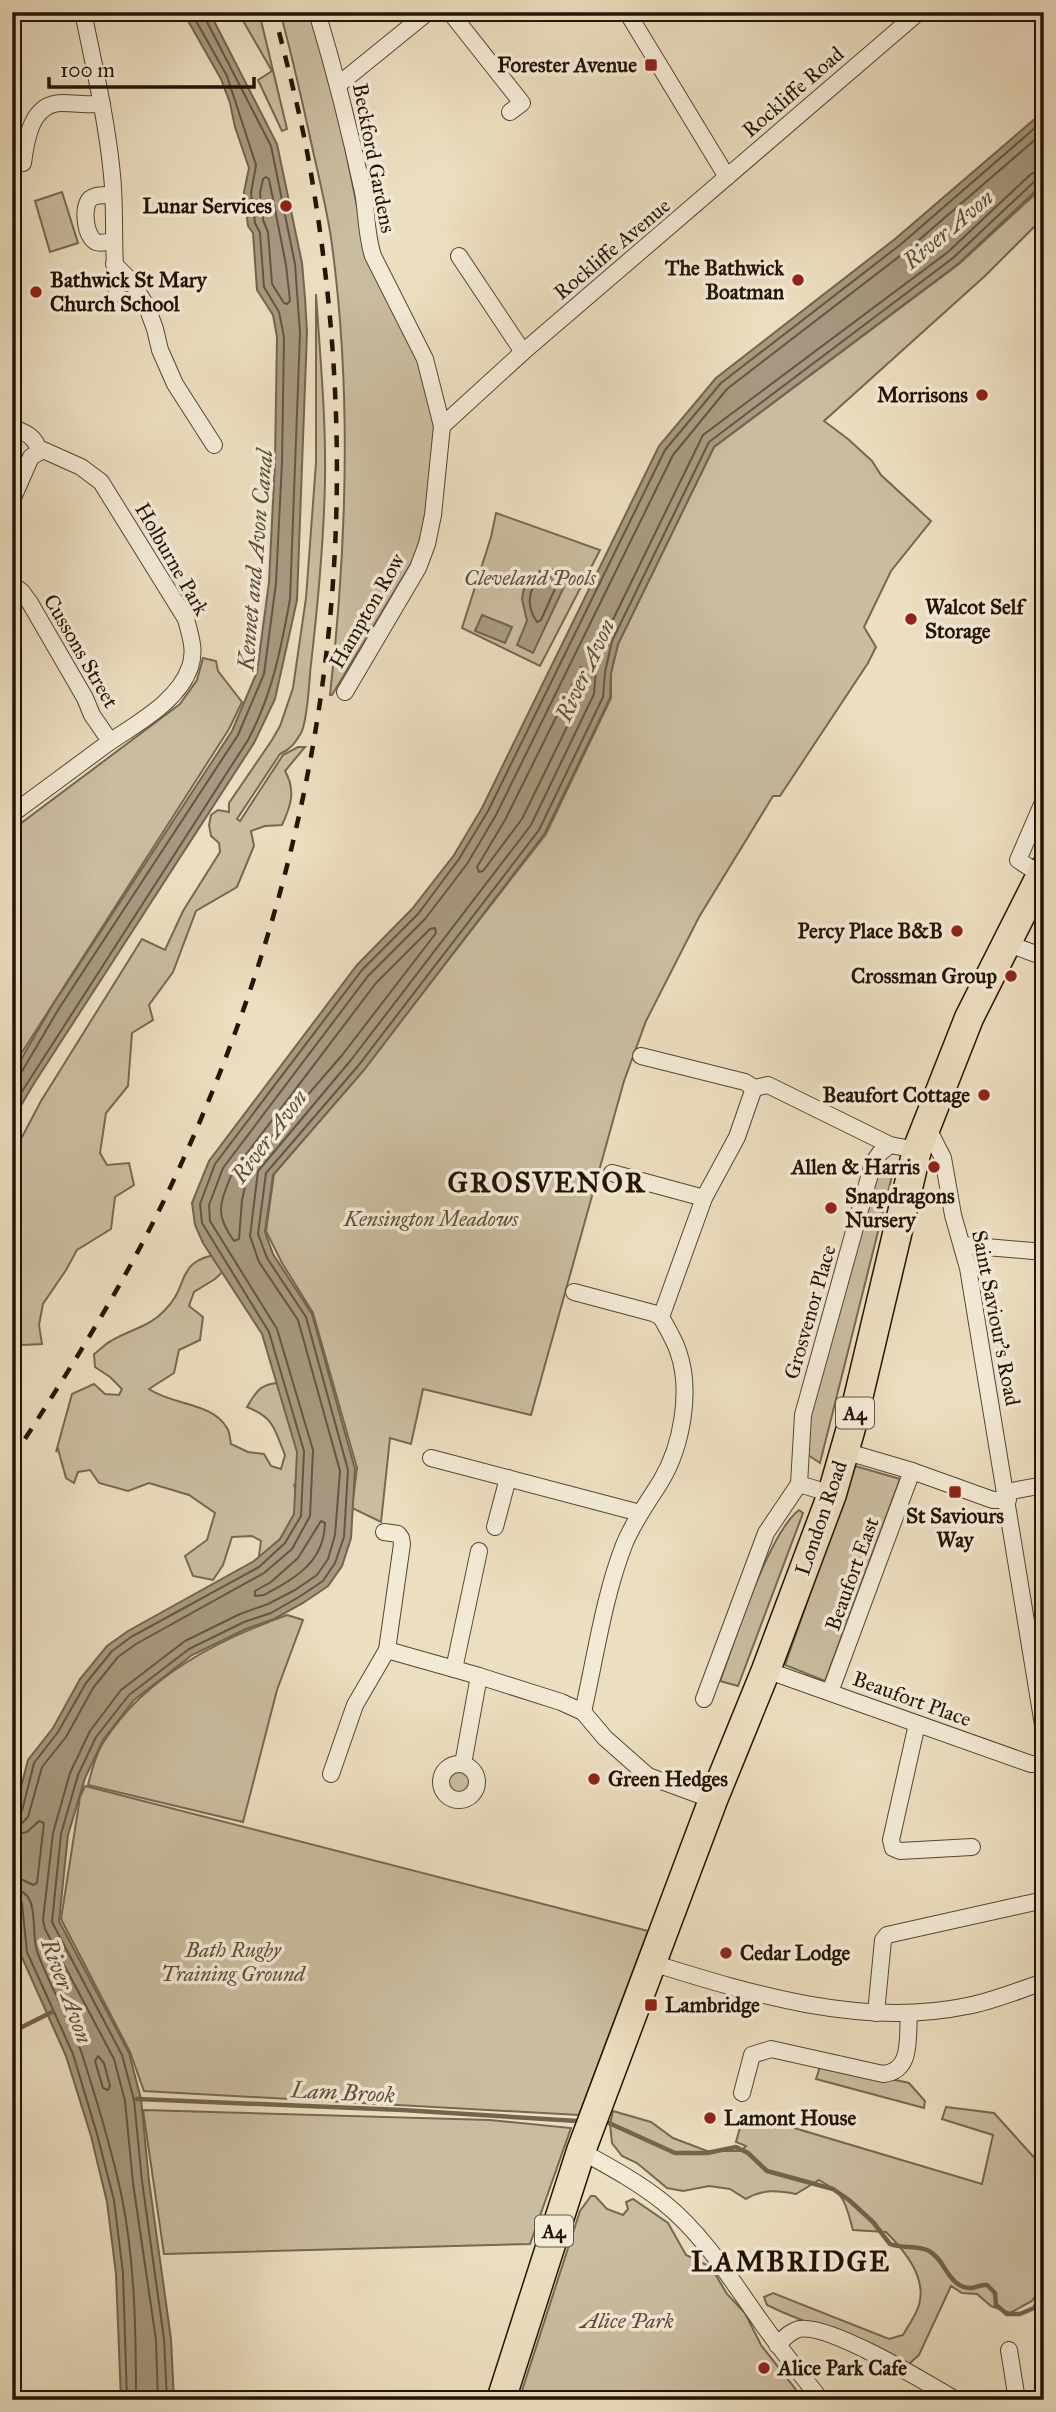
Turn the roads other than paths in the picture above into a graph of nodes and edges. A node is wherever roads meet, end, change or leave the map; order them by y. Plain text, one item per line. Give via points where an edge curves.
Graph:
1 (83, 12) edge
2 (317, 12) edge
3 (428, 12) edge
4 (450, 12) edge
5 (627, 12) edge
6 (919, 12) edge
7 (338, 85) junction
8 (102, 104) junction
9 (510, 112) dead end
10 (23, 163) dead end
11 (727, 177) junction
12 (113, 195) junction
13 (113, 241) junction
14 (459, 256) dead end
15 (114, 264) junction
16 (117, 293) dead end
17 (523, 352) junction
18 (442, 426) junction
19 (12, 427) edge
20 (214, 445) dead end
21 (35, 454) junction
22 (12, 500) edge
23 (12, 584) edge
24 (345, 692) dead end
25 (110, 741) junction
26 (1044, 800) edge
27 (12, 814) edge
28 (1042, 872) edge
29 (1006, 943) junction
30 (1044, 957) edge
31 (651, 1053) dead end
32 (754, 1088) junction
33 (911, 1140) junction
34 (612, 1173) dead end
35 (704, 1199) junction
36 (963, 1245) junction
37 (1044, 1252) edge
38 (573, 1292) dead end
39 (661, 1317) junction
40 (844, 1451) junction
41 (441, 1465) dead end
42 (912, 1471) junction
43 (508, 1478) junction
44 (799, 1483) junction
45 (1044, 1485) edge
46 (832, 1494) junction
47 (1007, 1496) junction
48 (640, 1513) junction
49 (495, 1527) dead end
50 (384, 1532) dead end
51 (480, 1551) dead end
52 (1044, 1627) edge
53 (1027, 1629) junction
54 (387, 1650) junction
55 (454, 1669) junction
56 (766, 1670) junction
57 (480, 1676) junction
58 (830, 1692) junction
59 (704, 1699) dead end
60 (583, 1712) junction
61 (918, 1724) junction
62 (1044, 1731) edge
63 (1044, 1764) edge
64 (463, 1765) dead end
65 (331, 1774) dead end
66 (713, 1800) junction
67 (972, 1847) dead end
68 (1044, 1900) edge
69 (652, 1963) junction
70 (1044, 1982) edge
71 (876, 2013) junction
72 (909, 2014) junction
73 (742, 2093) dead end
74 (581, 2151) junction
75 (778, 2345) junction
76 (1009, 2350) dead end
77 (501, 2400) edge
78 (821, 2400) edge
79 (956, 2400) edge
80 (1017, 2400) edge

1 - 8 street
2 - 7 street, Beckford Gardens
3 - 7 street
4 - 9 street via 522,103
5 - 11 street
6 - 11 street, Rockliffe Road
7 - 18 street, Beckford Gardens via 373,256 425,359
8 - 10 street via 56,103 43,110 32,124
8 - 12 street
11 - 17 street, Rockliffe Avenue
12 - 13 street
12 - 13 street via 97,195 86,207 88,234 99,243
13 - 15 street
14 - 17 street
15 - 16 street
15 - 20 street via 147,307 175,384
17 - 18 street, Rockliffe Avenue
18 - 24 street, Hampton Row via 427,544 418,568
19 - 21 street, Holburne Park via 36,441
21 - 22 street
21 - 25 street, Holburne Park via 47,451 80,467 109,491 178,604 192,639 190,668 181,683 159,706
23 - 25 street, Cussons Street via 30,603
25 - 27 street, Holburne Park
26 - 28 street via 1018,860
28 - 29 highway, London Road / A4
29 - 30 street
29 - 33 highway, London Road / A4
31 - 32 street
32 - 33 street via 768,1085
32 - 35 street via 737,1137
33 - 36 street, Saint Saviour's Road via 942,1154
33 - 40 highway, London Road / A4
33 - 44 street, Grosvenor Place via 880,1153 873,1163 803,1415
34 - 35 street
35 - 39 street
36 - 37 street
36 - 47 street, Saint Saviour's Road
38 - 39 street
39 - 48 street via 680,1359 684,1403 678,1439 663,1479
40 - 42 street
40 - 46 highway, London Road / A4
41 - 43 street
42 - 47 street via 993,1500
42 - 58 street, Beaufort East
43 - 48 street
43 - 49 street
44 - 46 street
44 - 59 street, Grosvenor Place via 766,1534
45 - 47 street
46 - 56 highway, London Road / A4
47 - 53 street, Saint Saviour's Road
48 - 60 street via 616,1569
50 - 54 street via 398,1534 402,1544
51 - 55 street
52 - 53 street
53 - 62 street, Saint Saviour's Road
54 - 55 street
54 - 65 street via 355,1705
55 - 57 street
56 - 58 street, Beaufort Place
56 - 66 highway, London Road / A4
57 - 60 street
57 - 64 street
58 - 61 street, Beaufort Place
60 - 66 street via 648,1776
61 - 63 street, Beaufort Place via 1031,1764
61 - 67 street via 891,1840 894,1848 900,1852
66 - 69 highway, London Road / A4
68 - 71 street via 887,1935
69 - 71 street via 740,1990
69 - 74 highway, London Road / A4
70 - 72 street via 970,2006
71 - 72 street
72 - 73 street via 905,2061 893,2073 771,2049 752,2055
74 - 75 street via 614,2168 682,2220
74 - 77 highway, A4
75 - 78 street
75 - 79 street via 798,2329 853,2343
76 - 80 street

